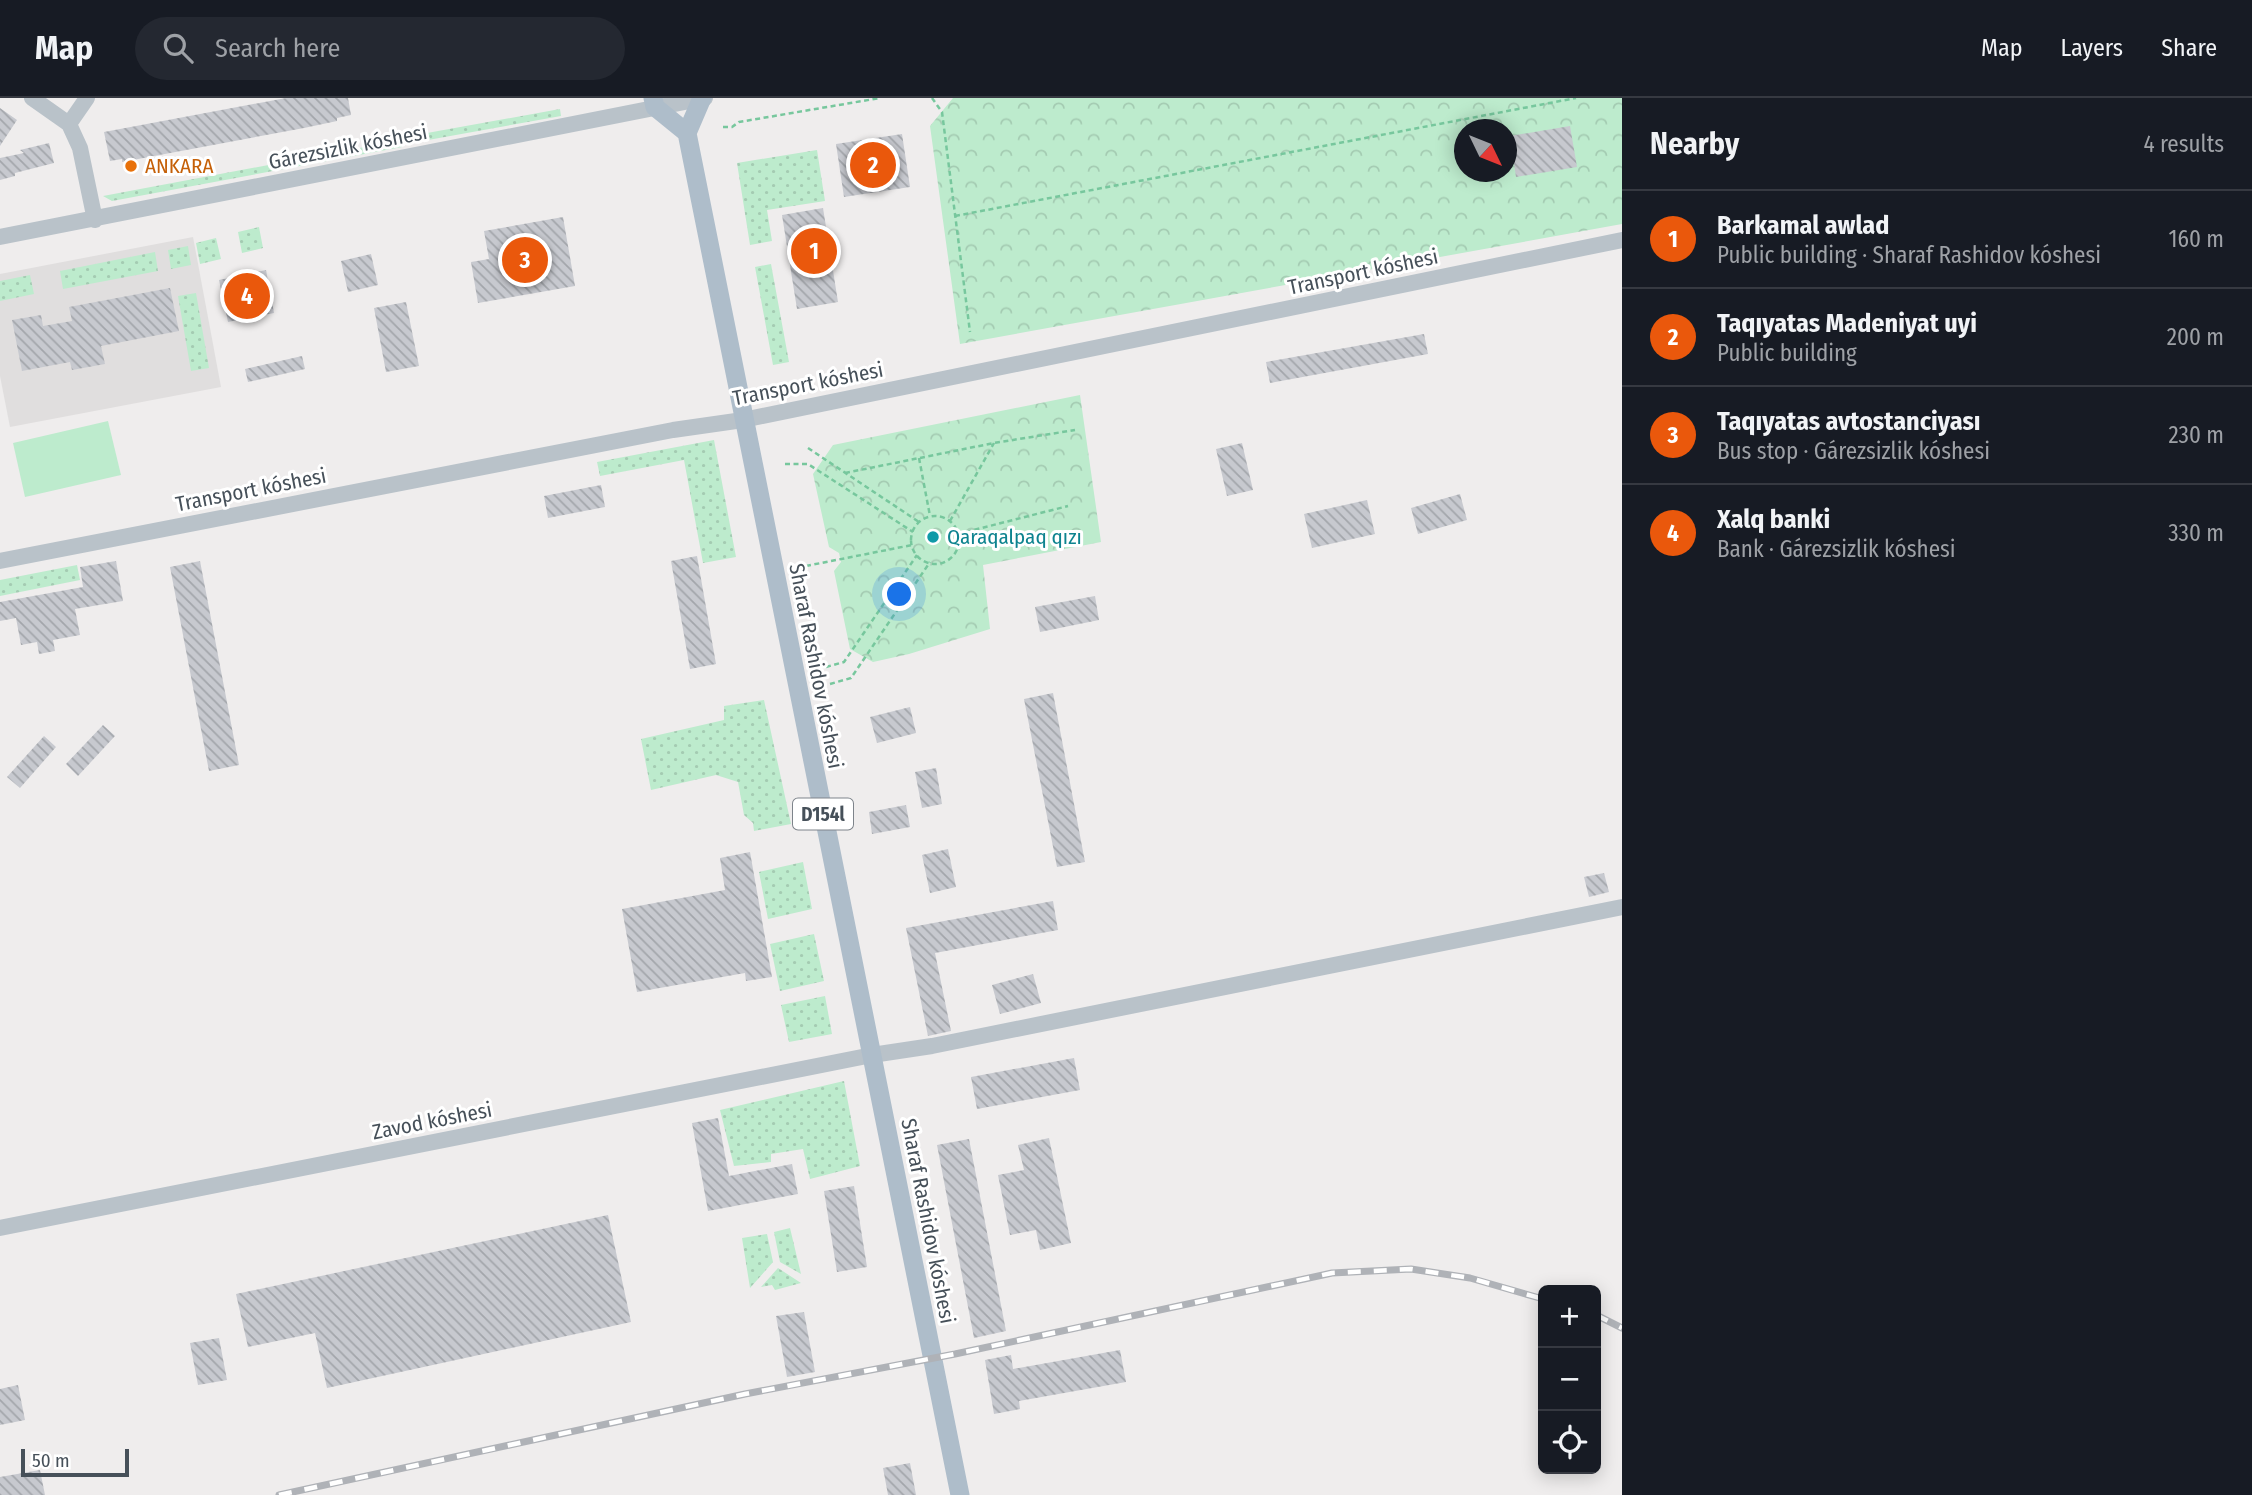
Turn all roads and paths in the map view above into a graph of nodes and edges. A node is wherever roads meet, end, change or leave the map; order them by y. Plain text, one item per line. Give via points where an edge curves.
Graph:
1 (32, 98) edge
2 (87, 98) edge
3 (703, 98) edge
4 (880, 98) edge
5 (932, 98) edge
6 (1576, 98) edge
7 (654, 103) edge
8 (69, 124) junction
9 (723, 127) dead end
10 (687, 133) junction
11 (955, 216) junction
12 (96, 220) junction
13 (0, 237) edge
14 (1622, 240) edge
15 (970, 332) dead end
16 (743, 420) junction
17 (1075, 430) dead end
18 (994, 443) junction
19 (808, 449) dead end
20 (919, 458) junction
21 (785, 464) dead end
22 (845, 473) junction
23 (1069, 506) dead end
24 (930, 516) junction
25 (950, 521) junction
26 (919, 522) junction
27 (913, 532) junction
28 (958, 534) junction
29 (912, 545) junction
30 (917, 555) junction
31 (0, 561) edge
32 (930, 562) junction
33 (806, 566) dead end
34 (826, 667) dead end
35 (830, 684) dead end
36 (1622, 907) edge
37 (872, 1055) junction
38 (0, 1228) edge
39 (960, 1495) edge

1 - 8 street
2 - 8 street
3 - 7 street, Gárezsizlik kóshesi
3 - 10 main road
4 - 9 path
5 - 11 path via 942,113
6 - 11 path
7 - 10 main road
7 - 12 street, Gárezsizlik kóshesi
8 - 12 street via 80,148
10 - 16 main road, Sharaf Rashidov kóshesi / D154l
11 - 15 path
12 - 13 street, Gárezsizlik kóshesi
14 - 16 street, Transport kóshesi
16 - 31 street, Transport kóshesi
16 - 37 main road, Sharaf Rashidov kóshesi / D154l
17 - 18 path
18 - 20 path
18 - 25 path
19 - 22 path
20 - 22 path
20 - 24 path
21 - 27 path via 808,464
22 - 26 path
23 - 28 path
24 - 25 path
24 - 26 path
25 - 28 path
26 - 27 path
27 - 29 path
28 - 32 path via 958,546 949,558
29 - 30 path
29 - 33 path
30 - 32 path
30 - 34 path via 845,662
32 - 35 path via 851,678
36 - 37 street, Zavod kóshesi
37 - 38 street, Zavod kóshesi
37 - 39 main road, Sharaf Rashidov kóshesi / D154l

